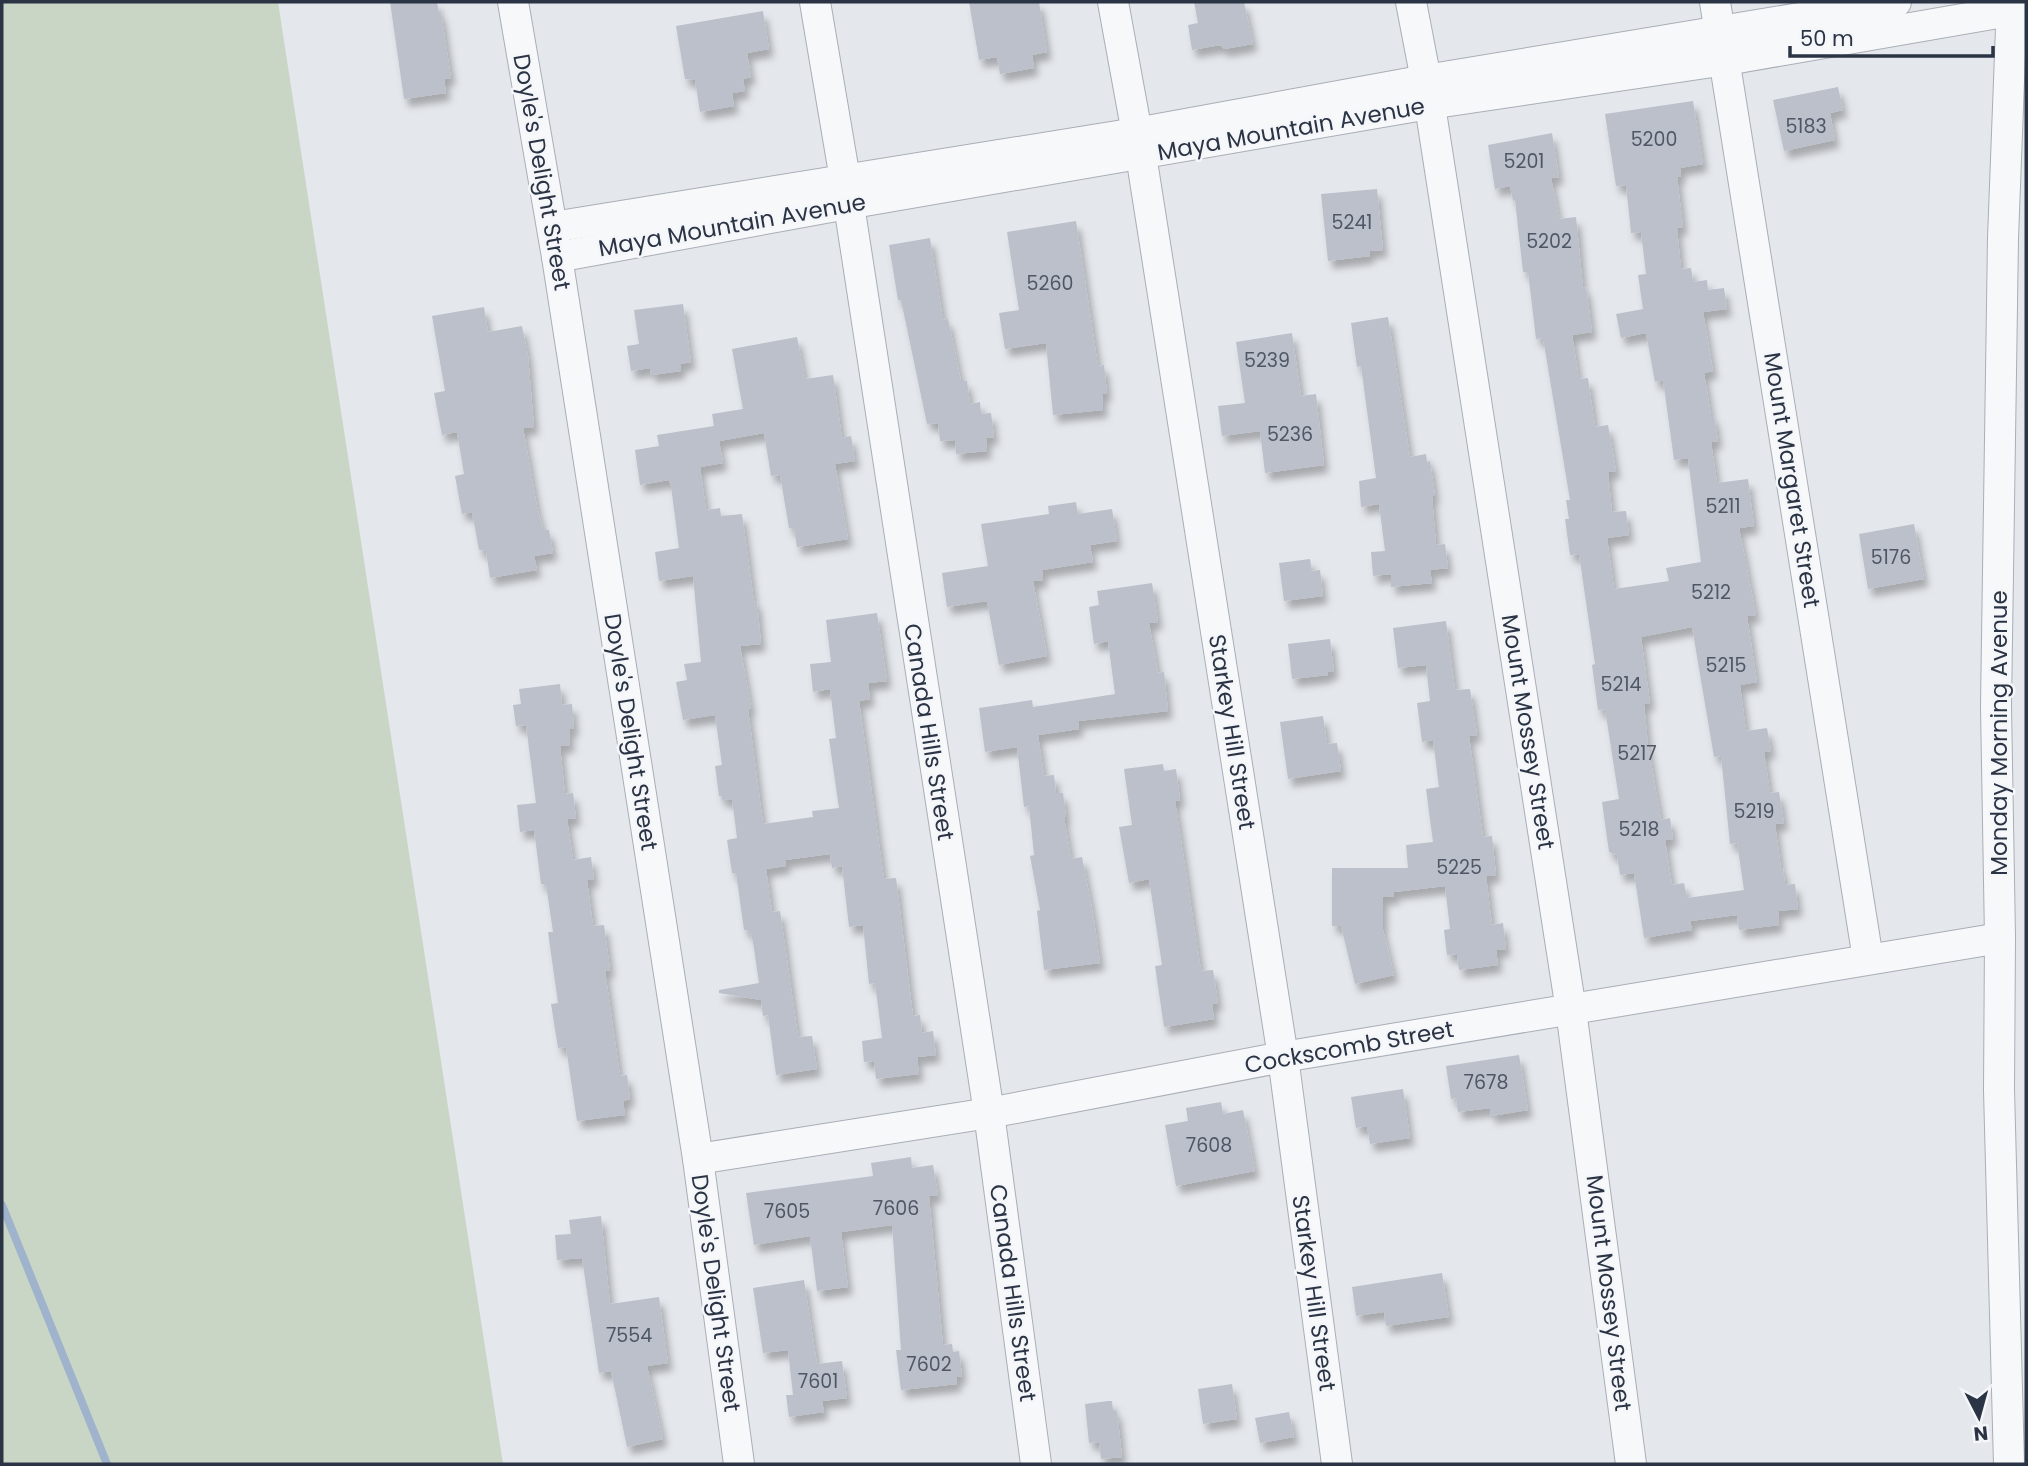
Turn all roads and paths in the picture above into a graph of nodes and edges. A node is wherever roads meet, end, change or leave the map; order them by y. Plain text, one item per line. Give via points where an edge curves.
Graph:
1 (513, 2) edge
2 (815, 2) edge
3 (1113, 2) edge
4 (1411, 2) edge
5 (1716, 2) edge
6 (1896, 2) edge
7 (2017, 6) edge
8 (1720, 31) junction
9 (1726, 60) junction
10 (1427, 92) junction
11 (1138, 144) junction
12 (846, 191) junction
13 (552, 227) junction
14 (557, 257) junction
15 (2000, 938) junction
16 (1868, 959) junction
17 (1571, 1010) junction
18 (1283, 1058) junction
19 (989, 1113) junction
20 (698, 1159) junction
21 (739, 1464) edge
22 (1036, 1464) edge
23 (1337, 1464) edge
24 (1631, 1464) edge
25 (2009, 1464) edge

1 - 13 street, Doyle's Delight Street
2 - 12 street, Canada Hills Street
3 - 11 street, Starkey Hill Street
4 - 10 street, Mount Mossey Street
5 - 8 street, Mount Margaret Street
6 - 8 street, Maya Mountain Avenue
7 - 9 street, Maya Mountain Avenue
7 - 15 street, Monday Morning Avenue via 2003,238 1996,678
8 - 9 street, Mount Margaret Street
8 - 10 street, Maya Mountain Avenue
9 - 10 street, Maya Mountain Avenue
9 - 16 street, Mount Margaret Street
10 - 11 street, Maya Mountain Avenue
10 - 17 street, Mount Mossey Street
11 - 12 street, Maya Mountain Avenue
11 - 18 street, Starkey Hill Street
12 - 13 street, Maya Mountain Avenue
12 - 14 street, Maya Mountain Avenue
12 - 19 street, Canada Hills Street
13 - 14 street, Doyle's Delight Street
14 - 20 street, Doyle's Delight Street
15 - 16 street, Cockscomb Street
15 - 25 street, Monday Morning Avenue via 1999,1090
16 - 17 street, Cockscomb Street
17 - 18 street, Cockscomb Street
17 - 24 street, Mount Mossey Street
18 - 19 street, Cockscomb Street
18 - 23 street, Starkey Hill Street
19 - 20 street, Cockscomb Street
19 - 22 street, Canada Hills Street
20 - 21 street, Doyle's Delight Street

